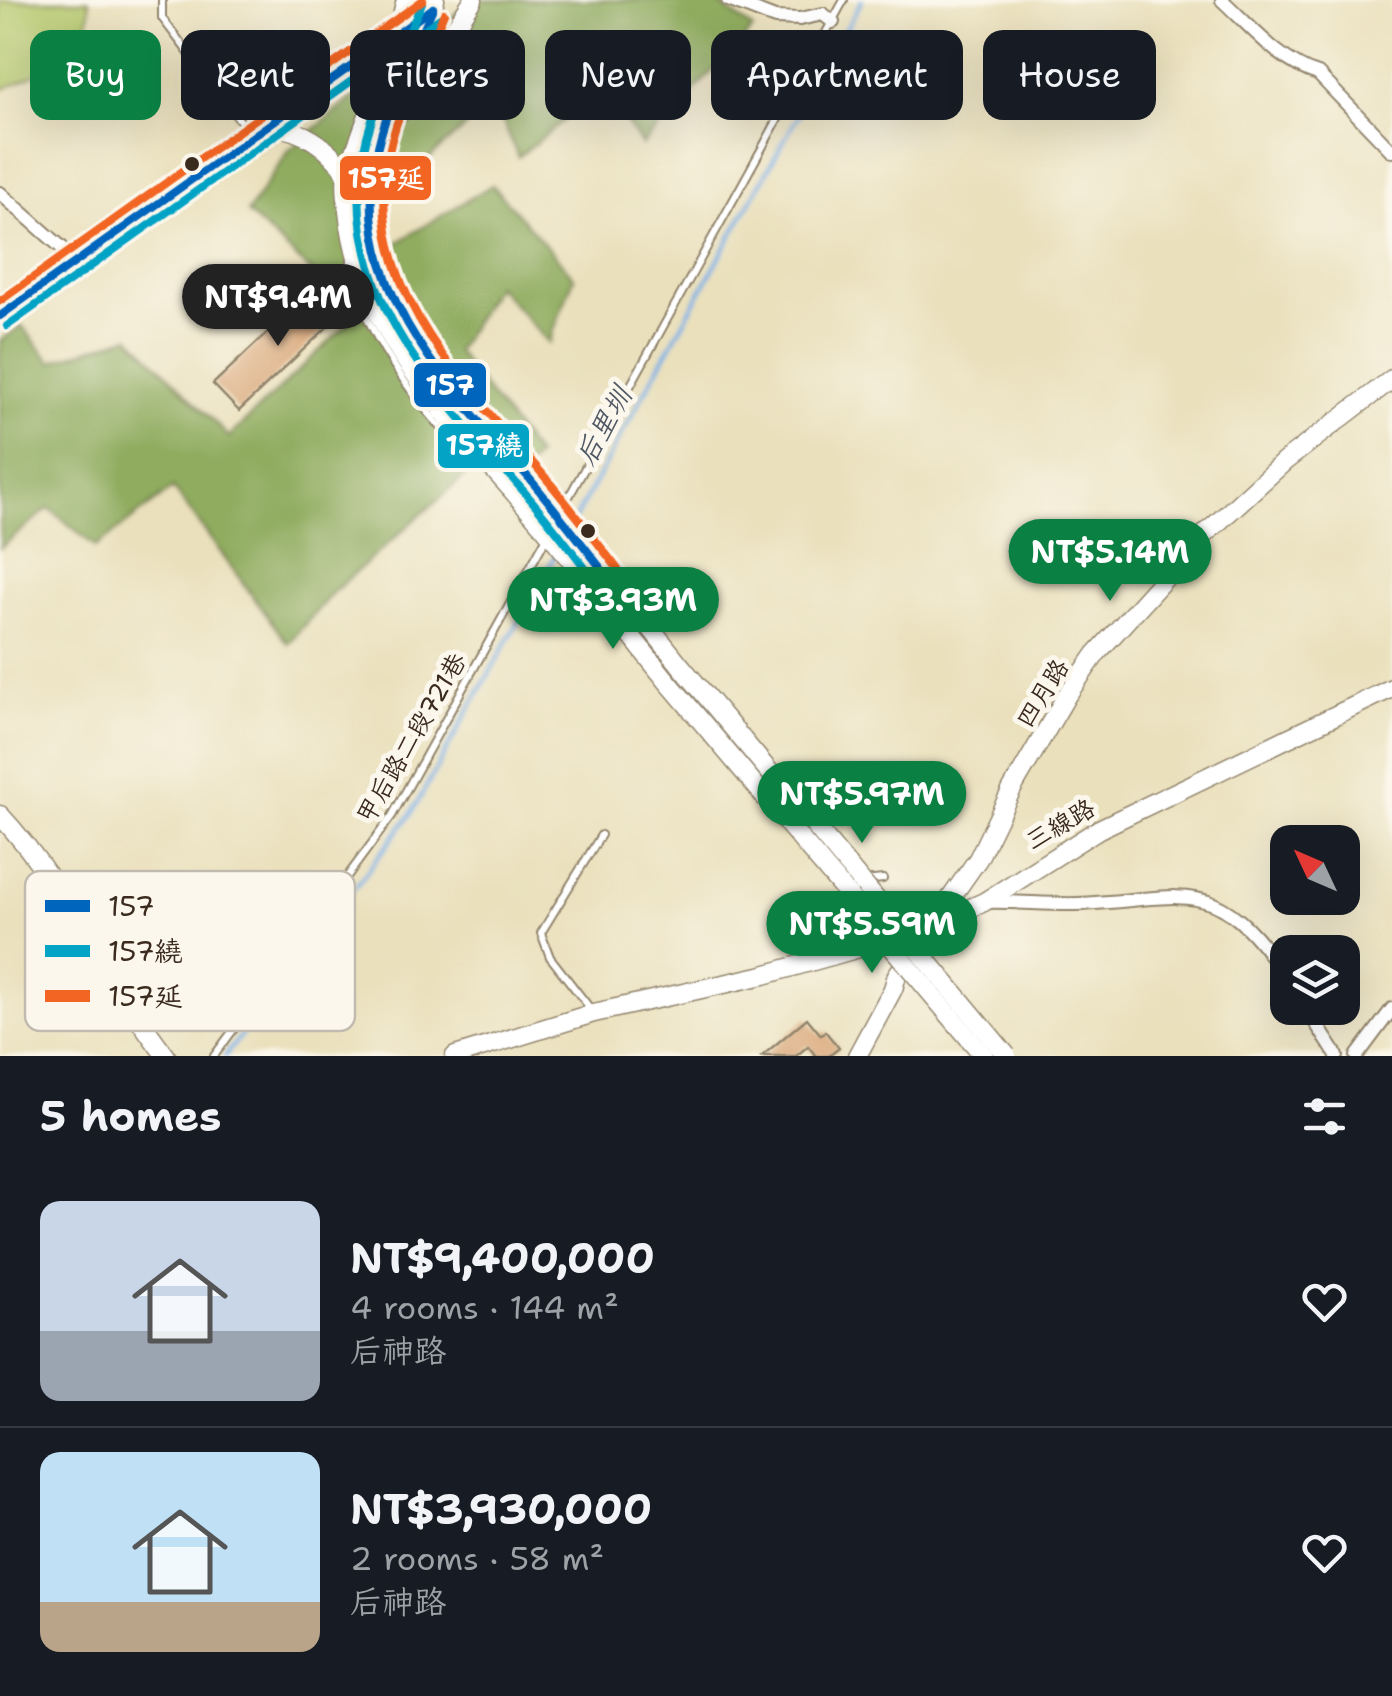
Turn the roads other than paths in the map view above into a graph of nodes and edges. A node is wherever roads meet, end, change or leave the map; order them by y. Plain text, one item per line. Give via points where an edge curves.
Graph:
1 (162, 0) edge
2 (406, 0) edge
3 (474, 0) edge
4 (728, 0) edge
5 (844, 0) edge
6 (1222, 0) edge
7 (437, 3) edge
8 (833, 22) junction
9 (399, 30) edge
10 (405, 30) edge
11 (350, 69) edge
12 (367, 120) edge
13 (269, 125) junction
14 (252, 136) junction
15 (379, 148) junction
16 (1392, 151) edge
17 (347, 173) junction
18 (0, 193) edge
19 (77, 261) junction
20 (0, 316) edge
21 (1392, 379) edge
22 (560, 514) junction
23 (549, 533) junction
24 (1392, 688) edge
25 (0, 815) edge
26 (601, 835) dead end
27 (45, 871) edge
28 (351, 871) edge
29 (883, 879) dead end
30 (984, 902) junction
31 (844, 913) dead end
32 (935, 924) junction
33 (1270, 953) edge
34 (1392, 1009) edge
35 (594, 1013) junction
36 (1317, 1025) edge
37 (150, 1031) edge
38 (233, 1031) edge
39 (166, 1056) edge
40 (214, 1056) edge
41 (456, 1056) edge
42 (857, 1056) edge
43 (984, 1056) edge
44 (1007, 1056) edge
45 (1337, 1056) edge
46 (1357, 1056) edge

1 - 14 lane via 162,18
2 - 9 street
3 - 15 street
4 - 8 street via 775,18 822,14
5 - 8 lane, 甲后路二段721巷
6 - 16 street via 1306,72 1318,74
7 - 10 street
7 - 15 street
8 - 22 lane, 甲后路二段721巷
11 - 13 street
12 - 17 street
13 - 14 street
13 - 17 street via 327,148
14 - 19 street
15 - 22 street via 373,235 399,314 440,378
17 - 23 street via 357,266 384,329 425,391
18 - 19 street
19 - 20 street
21 - 32 street, 四月路 via 1285,461 1203,536 1096,654
22 - 23 lane, 甲后路二段721巷
22 - 44 street, bridge
23 - 28 lane, 甲后路二段721巷 via 392,816
23 - 43 street, bridge
24 - 30 street, 三線路 via 1100,828
25 - 27 street
26 - 35 lane via 541,933 550,957
29 - 31 lane via 854,890
30 - 32 street, 三線路
30 - 33 street via 1196,896 1228,911
32 - 35 street, 三線路 via 764,975
32 - 42 street, 四月路 via 897,975
34 - 46 street
35 - 41 street, 三線路
36 - 45 street
37 - 39 street
38 - 40 lane, 甲后路二段721巷

